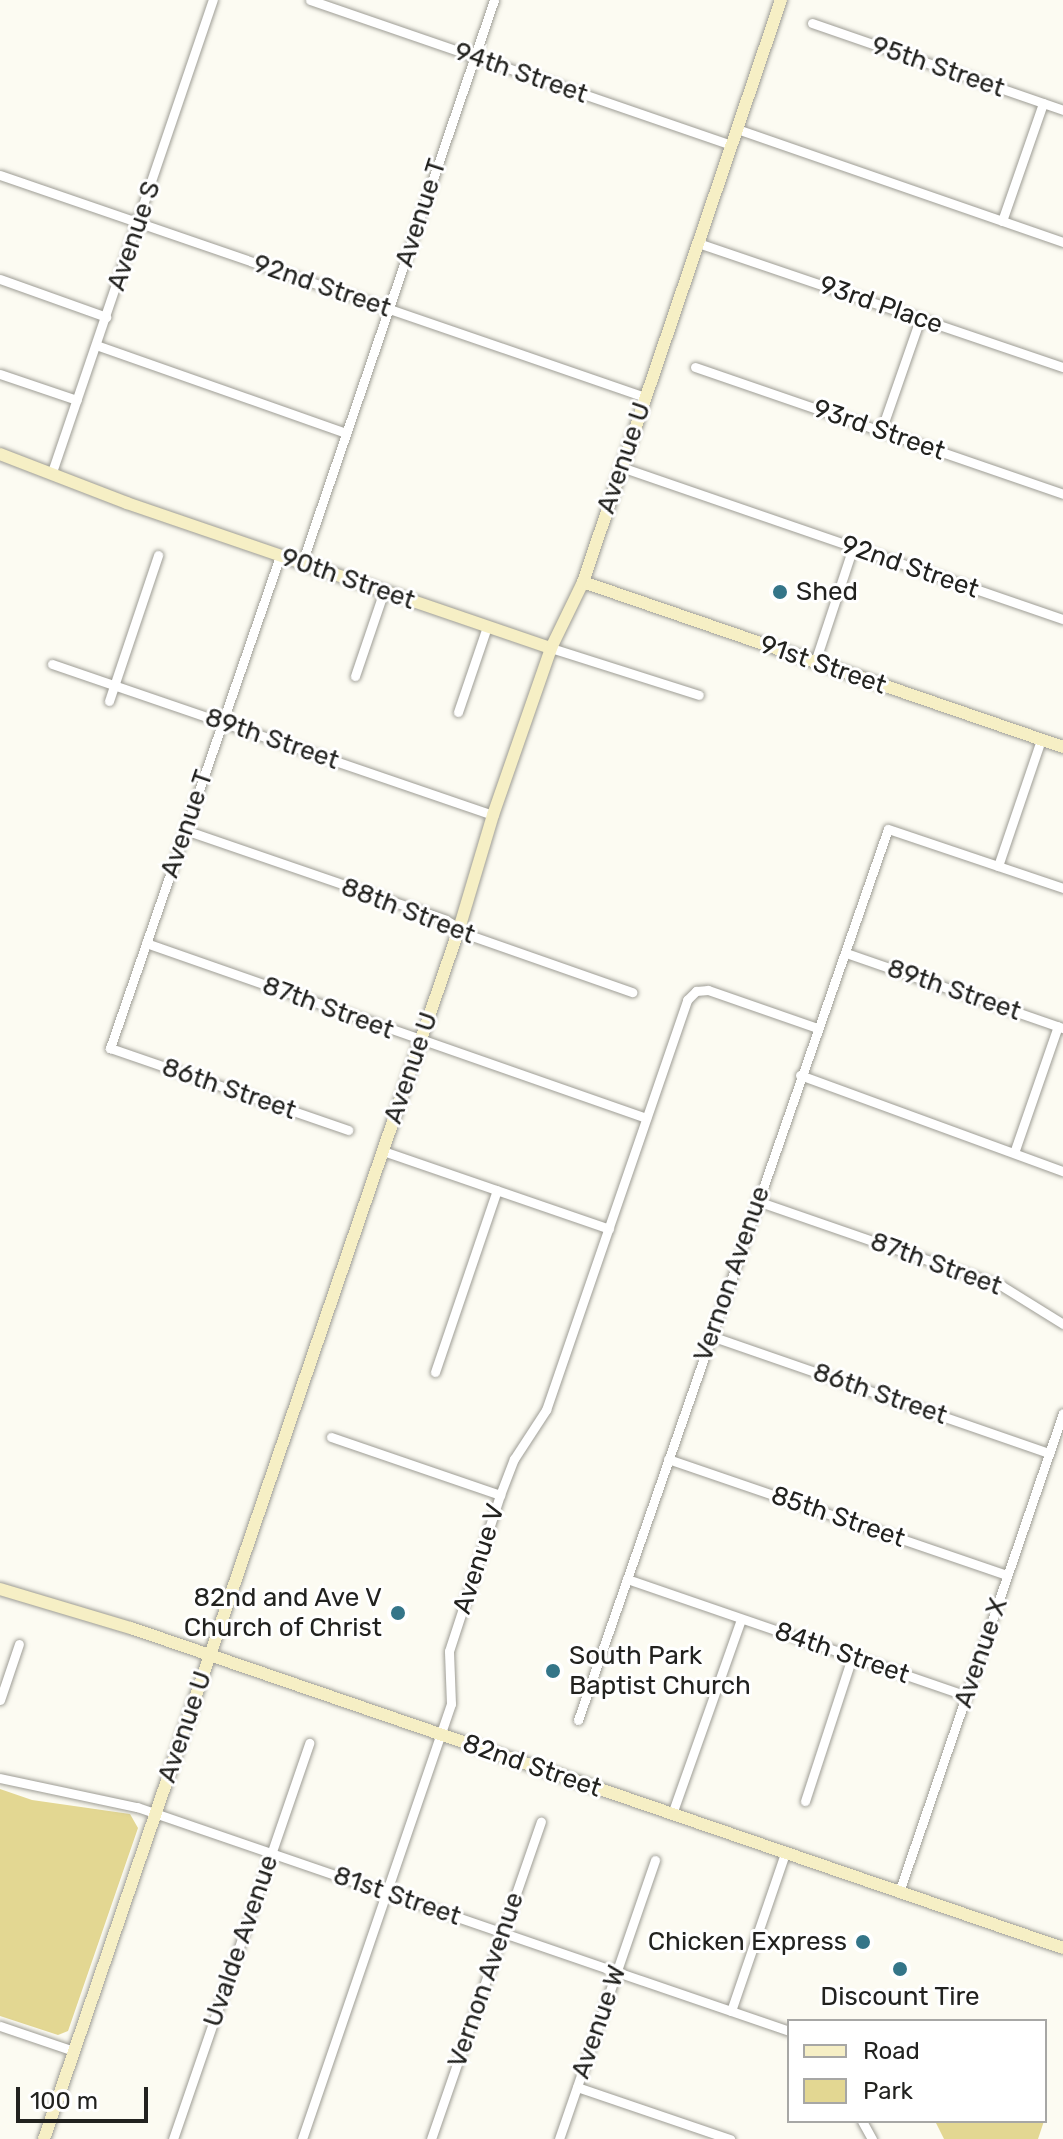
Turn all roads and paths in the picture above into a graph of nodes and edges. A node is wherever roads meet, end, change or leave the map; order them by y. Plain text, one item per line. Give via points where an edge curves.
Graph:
1 (213, 0) edge
2 (310, 0) edge
3 (494, 0) edge
4 (781, 0) edge
5 (812, 23) dead end
6 (474, 57) junction
7 (1043, 103) junction
8 (1063, 110) edge
9 (737, 129) junction
10 (731, 145) junction
11 (0, 175) edge
12 (1002, 221) junction
13 (139, 223) junction
14 (1063, 242) edge
15 (698, 243) junction
16 (0, 279) edge
17 (389, 309) junction
18 (106, 317) junction
19 (920, 319) junction
20 (96, 345) junction
21 (695, 367) dead end
22 (1063, 367) edge
23 (0, 374) edge
24 (645, 397) junction
25 (77, 400) junction
26 (881, 431) junction
27 (346, 433) junction
28 (0, 454) edge
29 (621, 467) junction
30 (52, 472) junction
31 (1063, 494) edge
32 (853, 547) junction
33 (158, 555) dead end
34 (280, 556) junction
35 (302, 563) junction
36 (583, 582) junction
37 (384, 591) junction
38 (1063, 619) edge
39 (487, 627) junction
40 (551, 648) junction
41 (815, 662) junction
42 (52, 664) dead end
43 (355, 676) dead end
44 (115, 685) junction
45 (699, 695) dead end
46 (109, 701) dead end
47 (458, 712) dead end
48 (223, 722) junction
49 (1041, 740) junction
50 (1063, 747) edge
51 (493, 815) junction
52 (185, 830) junction
53 (998, 866) junction
54 (1063, 888) edge
55 (459, 929) junction
56 (146, 943) junction
57 (846, 953) junction
58 (632, 992) dead end
59 (1060, 1027) edge
60 (817, 1028) junction
61 (421, 1041) junction
62 (110, 1048) joint
63 (800, 1075) junction
64 (646, 1118) junction
65 (348, 1130) dead end
66 (1015, 1150) junction
67 (383, 1151) junction
68 (1063, 1171) edge
69 (497, 1190) junction
70 (757, 1201) junction
71 (609, 1229) junction
72 (1063, 1324) edge
73 (711, 1336) junction
74 (435, 1372) dead end
75 (1063, 1413) edge
76 (331, 1437) dead end
77 (1049, 1453) junction
78 (668, 1459) junction
79 (500, 1495) junction
80 (1007, 1575) junction
81 (627, 1579) junction
82 (0, 1589) edge
83 (741, 1619) junction
84 (19, 1644) dead end
85 (209, 1655) junction
86 (852, 1657) junction
87 (966, 1696) junction
88 (0, 1700) edge
89 (578, 1720) dead end
90 (441, 1735) junction
91 (309, 1743) dead end
92 (0, 1778) edge
93 (805, 1801) dead end
94 (155, 1814) junction
95 (672, 1814) junction
96 (541, 1821) dead end
97 (272, 1853) junction
98 (785, 1853) junction
99 (655, 1860) dead end
100 (386, 1892) junction
101 (899, 1892) junction
102 (502, 1932) junction
103 (1063, 1948) edge
104 (617, 1971) junction
105 (731, 2011) junction
106 (0, 2026) edge
107 (787, 2030) edge
108 (74, 2051) junction
109 (577, 2087) junction
110 (44, 2139) edge
111 (173, 2139) edge
112 (302, 2139) edge
113 (431, 2139) edge
114 (559, 2139) edge
115 (730, 2139) edge

1 - 13 street, Avenue S
2 - 6 street, 94th Street
3 - 6 street, Avenue T
4 - 9 street, Avenue U
5 - 7 street, 95th Street
6 - 10 street, 94th Street
6 - 17 street, Avenue T
7 - 8 street, 95th Street
7 - 12 street
9 - 10 street, Avenue U
9 - 12 street
10 - 15 street, Avenue U
11 - 13 street, 92nd Street
12 - 14 street
13 - 17 street, 92nd Street
13 - 18 street, Avenue S
15 - 19 street, 93rd Place
15 - 24 street, Avenue U
16 - 18 street
17 - 24 street, 92nd Street
17 - 27 street, Avenue T
18 - 20 street, Avenue S
19 - 22 street, 93rd Place
19 - 26 street
20 - 25 street, Avenue S
20 - 27 street
21 - 26 street, 93rd Street
23 - 25 street
24 - 29 street, Avenue U
25 - 30 street, Avenue S
26 - 31 street, 93rd Street
27 - 35 street, Avenue T
28 - 30 street, 90th Street
29 - 32 street, 92nd Street
29 - 36 street, Avenue U
30 - 34 street, 90th Street
32 - 38 street, 92nd Street
32 - 41 street
33 - 44 street
34 - 35 street, 90th Street
34 - 48 street, Avenue T
35 - 37 street, 90th Street
36 - 40 street, Avenue U
36 - 41 street, 91st Street
37 - 39 street, 90th Street
37 - 43 street
39 - 40 street, 90th Street
39 - 47 street
40 - 45 street, 90th Street
40 - 51 street, Avenue U
41 - 49 street, 91st Street
42 - 44 street, 89th Street
44 - 46 street
44 - 48 street, 89th Street
48 - 51 street, 89th Street
48 - 52 street, Avenue T
49 - 50 street, 91st Street
49 - 53 street
51 - 55 street, Avenue U
52 - 55 street, 88th Street
52 - 56 street, Avenue T
53 - 54 street
53 - 57 street, Vernon Avenue via 888,829
55 - 58 street, 88th Street
55 - 61 street, Avenue U
56 - 61 street, 87th Street
56 - 62 street, Avenue T
57 - 59 street, 89th Street
57 - 60 street, Vernon Avenue
59 - 66 street
60 - 63 street, Vernon Avenue
60 - 64 street, Avenue V via 708,990 696,991 687,1000
61 - 64 street, 87th Street
61 - 67 street, Avenue U
62 - 65 street, 86th Street
63 - 66 street
63 - 70 street, Vernon Avenue
64 - 71 street, Avenue V
66 - 68 street
67 - 69 street
67 - 85 street, Avenue U
69 - 71 street
69 - 74 street
70 - 72 street, 87th Street via 1002,1286
70 - 73 street, Vernon Avenue
71 - 79 street, Avenue V via 546,1410 514,1459
73 - 77 street, 86th Street
73 - 78 street, Vernon Avenue
75 - 77 street, Avenue X
76 - 79 street
77 - 80 street, Avenue X
78 - 80 street, 85th Street
78 - 81 street, Vernon Avenue
79 - 90 street, Avenue V via 449,1651 453,1691
80 - 87 street, Avenue X
81 - 83 street, 84th Street
81 - 89 street, Vernon Avenue
82 - 85 street, 82nd Street
83 - 86 street, 84th Street
83 - 95 street
84 - 88 street
85 - 90 street, 82nd Street
85 - 94 street, Avenue U
86 - 87 street, 84th Street
86 - 93 street
87 - 101 street, Avenue X
90 - 95 street, 82nd Street
90 - 100 street, Avenue V
91 - 97 street, Uvalde Avenue
92 - 94 street, 81st Street
94 - 97 street, 81st Street
94 - 108 street, Avenue U
95 - 98 street, 82nd Street
96 - 102 street, Vernon Avenue
97 - 100 street, 81st Street
97 - 111 street, Uvalde Avenue
98 - 101 street, 82nd Street
98 - 105 street
99 - 104 street, Avenue W
100 - 102 street, 81st Street
100 - 112 street, Avenue V
101 - 103 street, 82nd Street
102 - 104 street, 81st Street
102 - 113 street, Vernon Avenue
104 - 105 street, 81st Street
104 - 109 street, Avenue W
105 - 107 street, 81st Street
106 - 108 street
108 - 110 street, Avenue U
109 - 114 street, Avenue W
109 - 115 street

